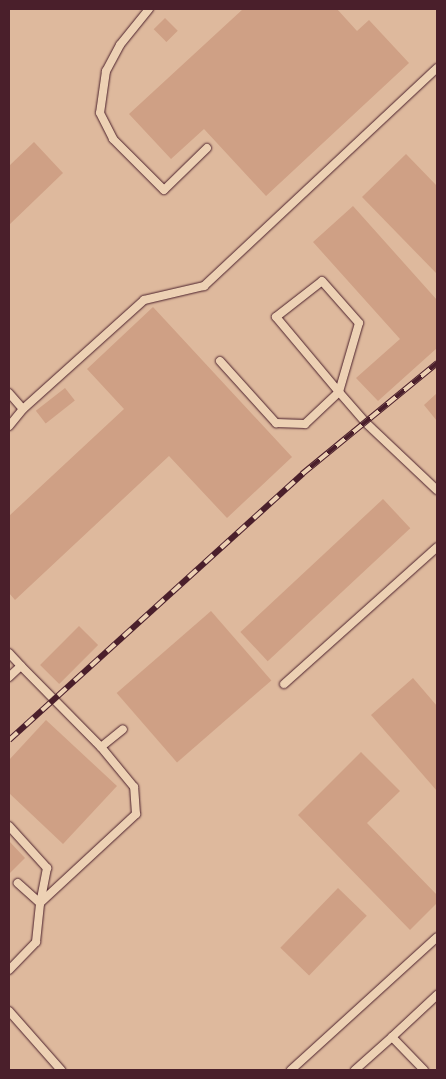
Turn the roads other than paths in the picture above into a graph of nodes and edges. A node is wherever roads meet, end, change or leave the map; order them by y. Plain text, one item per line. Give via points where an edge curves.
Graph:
1 (149, 9) edge
2 (437, 68) edge
3 (207, 148) dead end
4 (220, 361) dead end
5 (340, 392) junction
6 (9, 393) edge
7 (23, 409) junction
8 (9, 426) edge
9 (437, 490) edge
10 (437, 547) edge
11 (9, 653) edge
12 (21, 666) junction
13 (9, 677) edge
14 (284, 684) dead end
15 (123, 729) dead end
16 (101, 747) junction
17 (9, 826) edge
18 (18, 883) dead end
19 (40, 903) junction
20 (437, 937) edge
21 (9, 970) edge
22 (437, 995) edge
23 (9, 1011) edge
24 (392, 1037) junction
25 (61, 1070) edge
26 (290, 1070) edge
27 (355, 1070) edge
28 (424, 1070) edge

1 - 3 lane via 120,45 106,72 100,113 113,139 164,190
2 - 7 lane via 204,286 144,300
4 - 5 lane via 276,423 305,424
5 - 5 lane via 359,323 322,281 276,317
5 - 9 lane
6 - 7 lane
7 - 8 lane
10 - 14 lane
11 - 12 lane
12 - 13 lane
12 - 16 lane
15 - 16 lane
16 - 19 lane via 134,787 136,814
17 - 19 lane via 47,868
18 - 19 lane
19 - 21 lane via 36,942
20 - 26 lane
22 - 24 lane
23 - 25 lane
24 - 27 lane
24 - 28 lane

